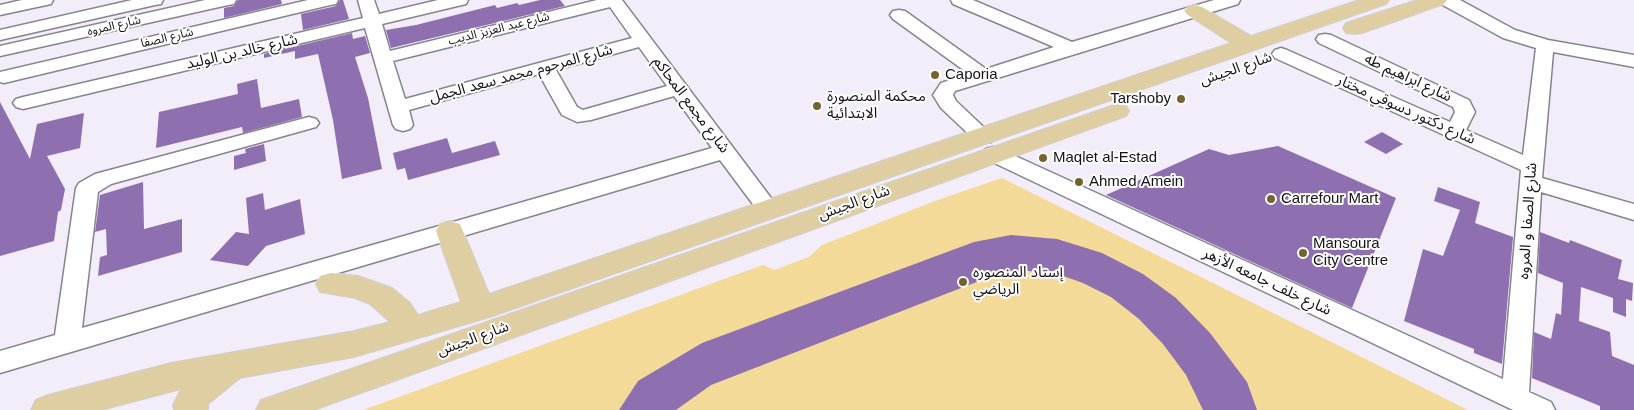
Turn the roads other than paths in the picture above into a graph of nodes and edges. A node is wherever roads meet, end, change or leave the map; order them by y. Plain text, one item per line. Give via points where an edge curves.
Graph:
1 (45, 0) edge
2 (155, 0) edge
3 (228, 0) edge
4 (330, 0) edge
5 (366, 0) edge
6 (460, 0) edge
7 (614, 0) edge
8 (959, 0) edge
9 (1232, 0) edge
10 (1437, 0) edge
11 (1447, 0) edge
12 (1370, 7) edge
13 (0, 10) edge
14 (1195, 11) junction
15 (899, 15) dead end
16 (372, 21) junction
17 (0, 35) edge
18 (1325, 38) junction
19 (644, 40) junction
20 (1250, 45) junction
21 (1545, 45) junction
22 (1071, 48) junction
23 (0, 51) edge
24 (1281, 54) junction
25 (383, 58) junction
26 (1634, 64) edge
27 (544, 67) junction
28 (2, 73) edge
29 (982, 76) junction
30 (679, 88) junction
31 (398, 107) junction
32 (309, 123) dead end
33 (403, 125) dead end
34 (1454, 132) junction
35 (989, 146) junction
36 (726, 151) junction
37 (1531, 175) junction
38 (769, 210) junction
39 (1634, 212) edge
40 (450, 231) junction
41 (331, 284) dead end
42 (479, 309) junction
43 (412, 329) junction
44 (67, 342) junction
45 (0, 362) edge
46 (233, 364) junction
47 (1515, 397) junction
48 (48, 410) edge
49 (190, 410) edge
50 (273, 410) edge
51 (1541, 410) edge

1 - 13 street
2 - 17 street
3 - 23 street, شارع المروه
4 - 28 street, شارع الصفا
5 - 16 street
6 - 16 street, شارع خالد بن الوليد
7 - 19 street, شارع مجمع المحاكم
7 - 25 street, شارع عبد العزيز الديب
8 - 22 street
9 - 14 street
10 - 12 main road, شارع الجيش
11 - 21 street via 1509,34
12 - 18 main road, شارع الجيش
12 - 20 main road, شارع الجيش
14 - 20 main road
14 - 22 street
15 - 29 street
16 - 25 street
16 - 28 street, شارع خالد بن الوليد via 27,108
18 - 24 main road, شارع الجيش
18 - 34 street, شارع ابراهيم طه via 1462,104 1465,112
19 - 27 street, شارع المرحوم محمد سعد الجمل
19 - 30 street, شارع مجمع المحاكم
20 - 35 main road, شارع الجيش
21 - 26 street
21 - 37 street, شارع الصفا و المروه
22 - 29 street
24 - 34 street, شارع دكتور دسوقي مختار
24 - 35 main road, شارع الجيش
25 - 31 street
27 - 30 street via 569,111 577,116
27 - 31 street, شارع المرحوم محمد سعد الجمل
29 - 35 street via 948,87 943,95
30 - 36 street, شارع مجمع المحاكم
31 - 33 street
32 - 44 street via 103,179 87,188
34 - 37 street, شارع دكتور دسوقي مختار
35 - 38 main road, شارع الجيش
35 - 47 street, شارع خلف جامعه الأزهر
35 - 50 main road, شارع الجيش
36 - 38 street, شارع مجمع المحاكم
36 - 40 street
37 - 39 street, شارع دكتور دسوقي مختار
37 - 47 street, شارع الصفا و المروه
38 - 42 main road, شارع الجيش
40 - 42 main road
40 - 44 street
41 - 43 main road via 358,287 381,296 399,311
42 - 43 main road, شارع الجيش
43 - 46 main road, شارع الجيش via 293,356
44 - 45 street
46 - 48 main road, شارع الجيش via 153,381
46 - 49 main road via 196,394
47 - 51 street, شارع خلف جامعه الأزهر

